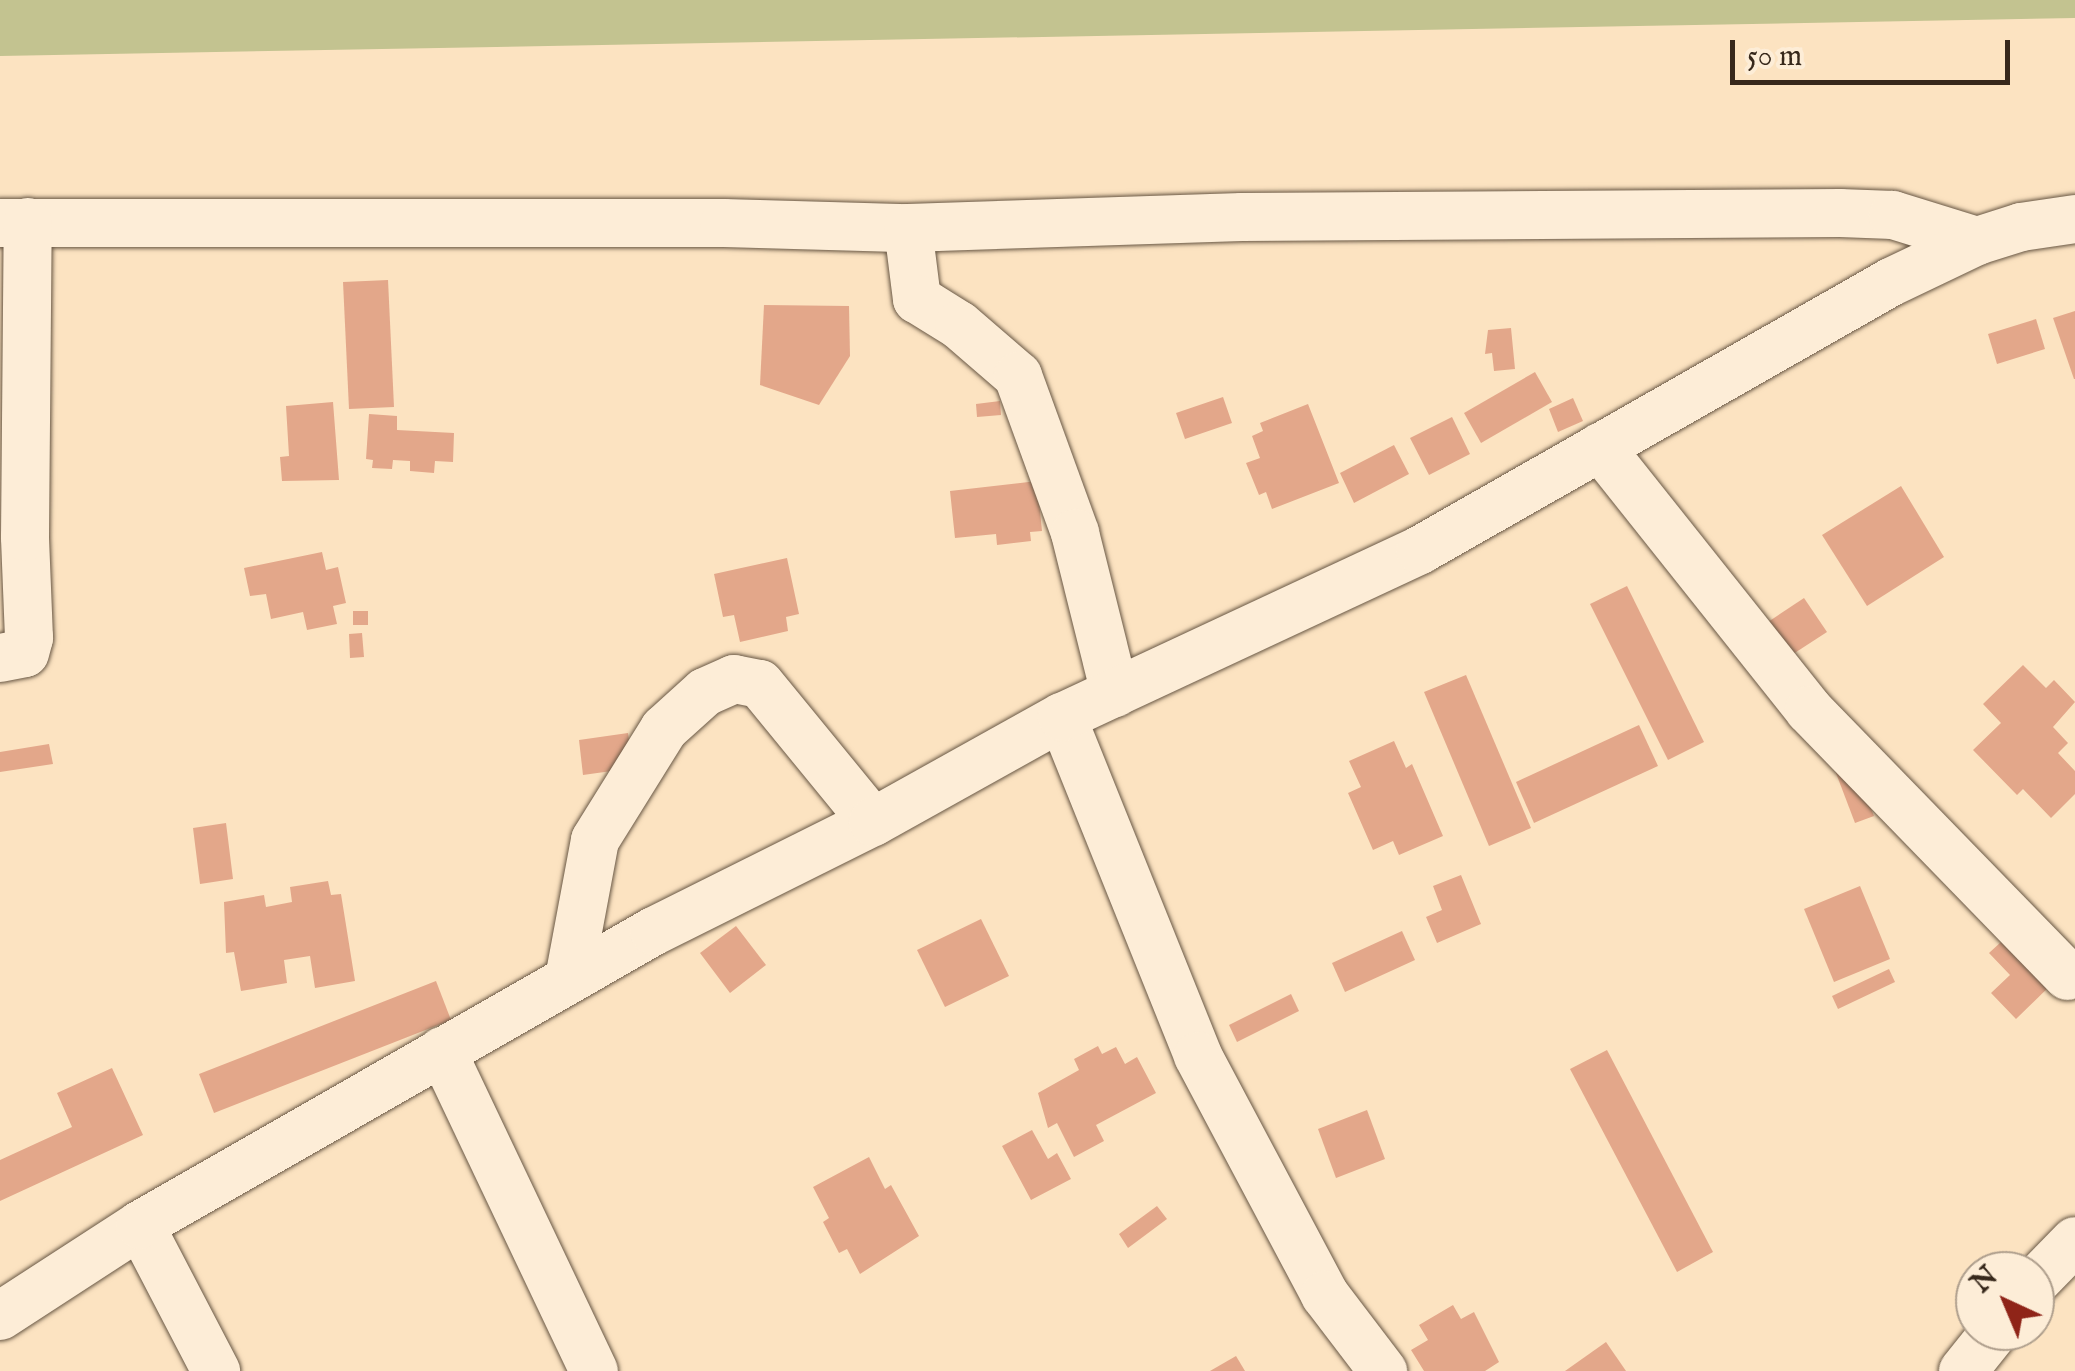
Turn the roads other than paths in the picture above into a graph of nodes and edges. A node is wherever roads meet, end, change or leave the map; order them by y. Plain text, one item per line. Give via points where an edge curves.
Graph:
1 (2075, 219) edge
2 (14, 222) edge
3 (908, 228) junction
4 (1977, 241) junction
5 (1600, 448) junction
6 (0, 658) edge
7 (1115, 693) junction
8 (1062, 717) junction
9 (873, 822) junction
10 (2068, 976) dead end
11 (569, 979) junction
12 (442, 1052) junction
13 (140, 1225) junction
14 (2075, 1241) edge
15 (2055, 1262) edge
16 (0, 1316) edge
17 (1979, 1351) edge
18 (216, 1371) edge
19 (594, 1371) edge
20 (1382, 1371) edge
21 (1963, 1371) edge

1 - 4 street
2 - 3 street
2 - 6 street via 29,638 25,653
3 - 4 street via 1242,217 1840,213 1893,215
3 - 7 street via 917,298 1018,376 1075,534
4 - 5 street via 1874,291
5 - 7 street via 1420,550
5 - 10 street via 1809,710
7 - 8 street
8 - 9 street
8 - 20 street via 1198,1056 1325,1295
9 - 11 street
9 - 11 street via 760,684 734,679 705,692 664,729 595,840
11 - 12 street
12 - 13 street
12 - 19 street
13 - 16 street
13 - 18 street
14 - 15 street
17 - 21 street

